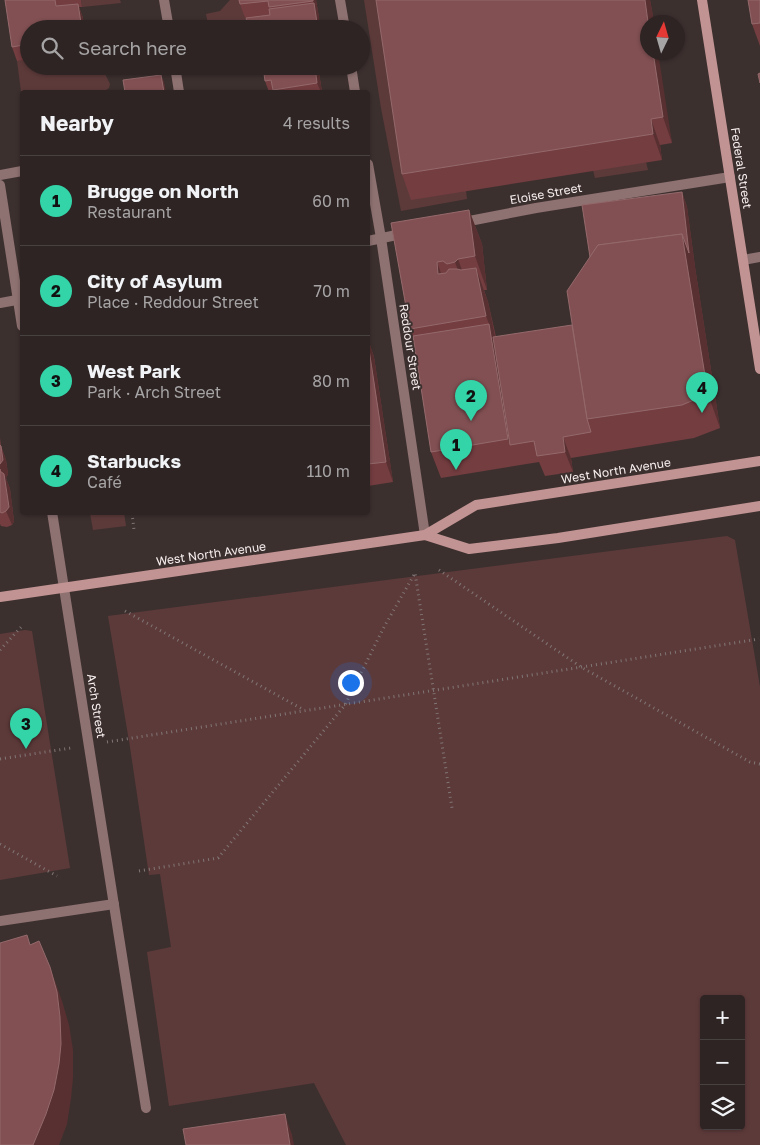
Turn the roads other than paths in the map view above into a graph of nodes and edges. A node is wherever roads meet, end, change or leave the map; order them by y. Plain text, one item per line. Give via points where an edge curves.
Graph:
1 (164, 0) edge
2 (340, 0) edge
3 (702, 0) edge
4 (167, 20) edge
5 (343, 20) edge
6 (176, 75) edge
7 (352, 75) edge
8 (179, 90) edge
9 (355, 90) edge
10 (20, 171) edge
11 (0, 174) edge
12 (370, 175) edge
13 (730, 177) junction
14 (0, 185) edge
15 (447, 225) edge
16 (418, 231) edge
17 (381, 238) junction
18 (370, 241) edge
19 (760, 257) edge
20 (743, 260) junction
21 (20, 299) edge
22 (0, 303) edge
23 (760, 369) edge
24 (760, 461) edge
25 (760, 506) edge
26 (52, 515) edge
27 (425, 535) junction
28 (64, 587) junction
29 (0, 597) edge
30 (114, 904) junction
31 (0, 921) edge
32 (146, 1108) dead end

1 - 4 street
2 - 5 street
3 - 13 main road, Federal Street
6 - 8 street
7 - 9 street
10 - 11 street
12 - 17 street, Reddour Street
13 - 15 street, Eloise Street
13 - 20 main road, Federal Street
14 - 21 street
16 - 17 street
17 - 18 street
17 - 27 street, Reddour Street
19 - 20 street
20 - 23 main road, Federal Street
21 - 22 street
24 - 27 main road, West North Avenue via 476,505
25 - 27 main road, West North Avenue via 469,549
26 - 28 street, Arch Street
27 - 28 main road, West North Avenue
28 - 29 main road, West North Avenue
28 - 30 street, Arch Street
30 - 31 street
30 - 32 street, Arch Street

